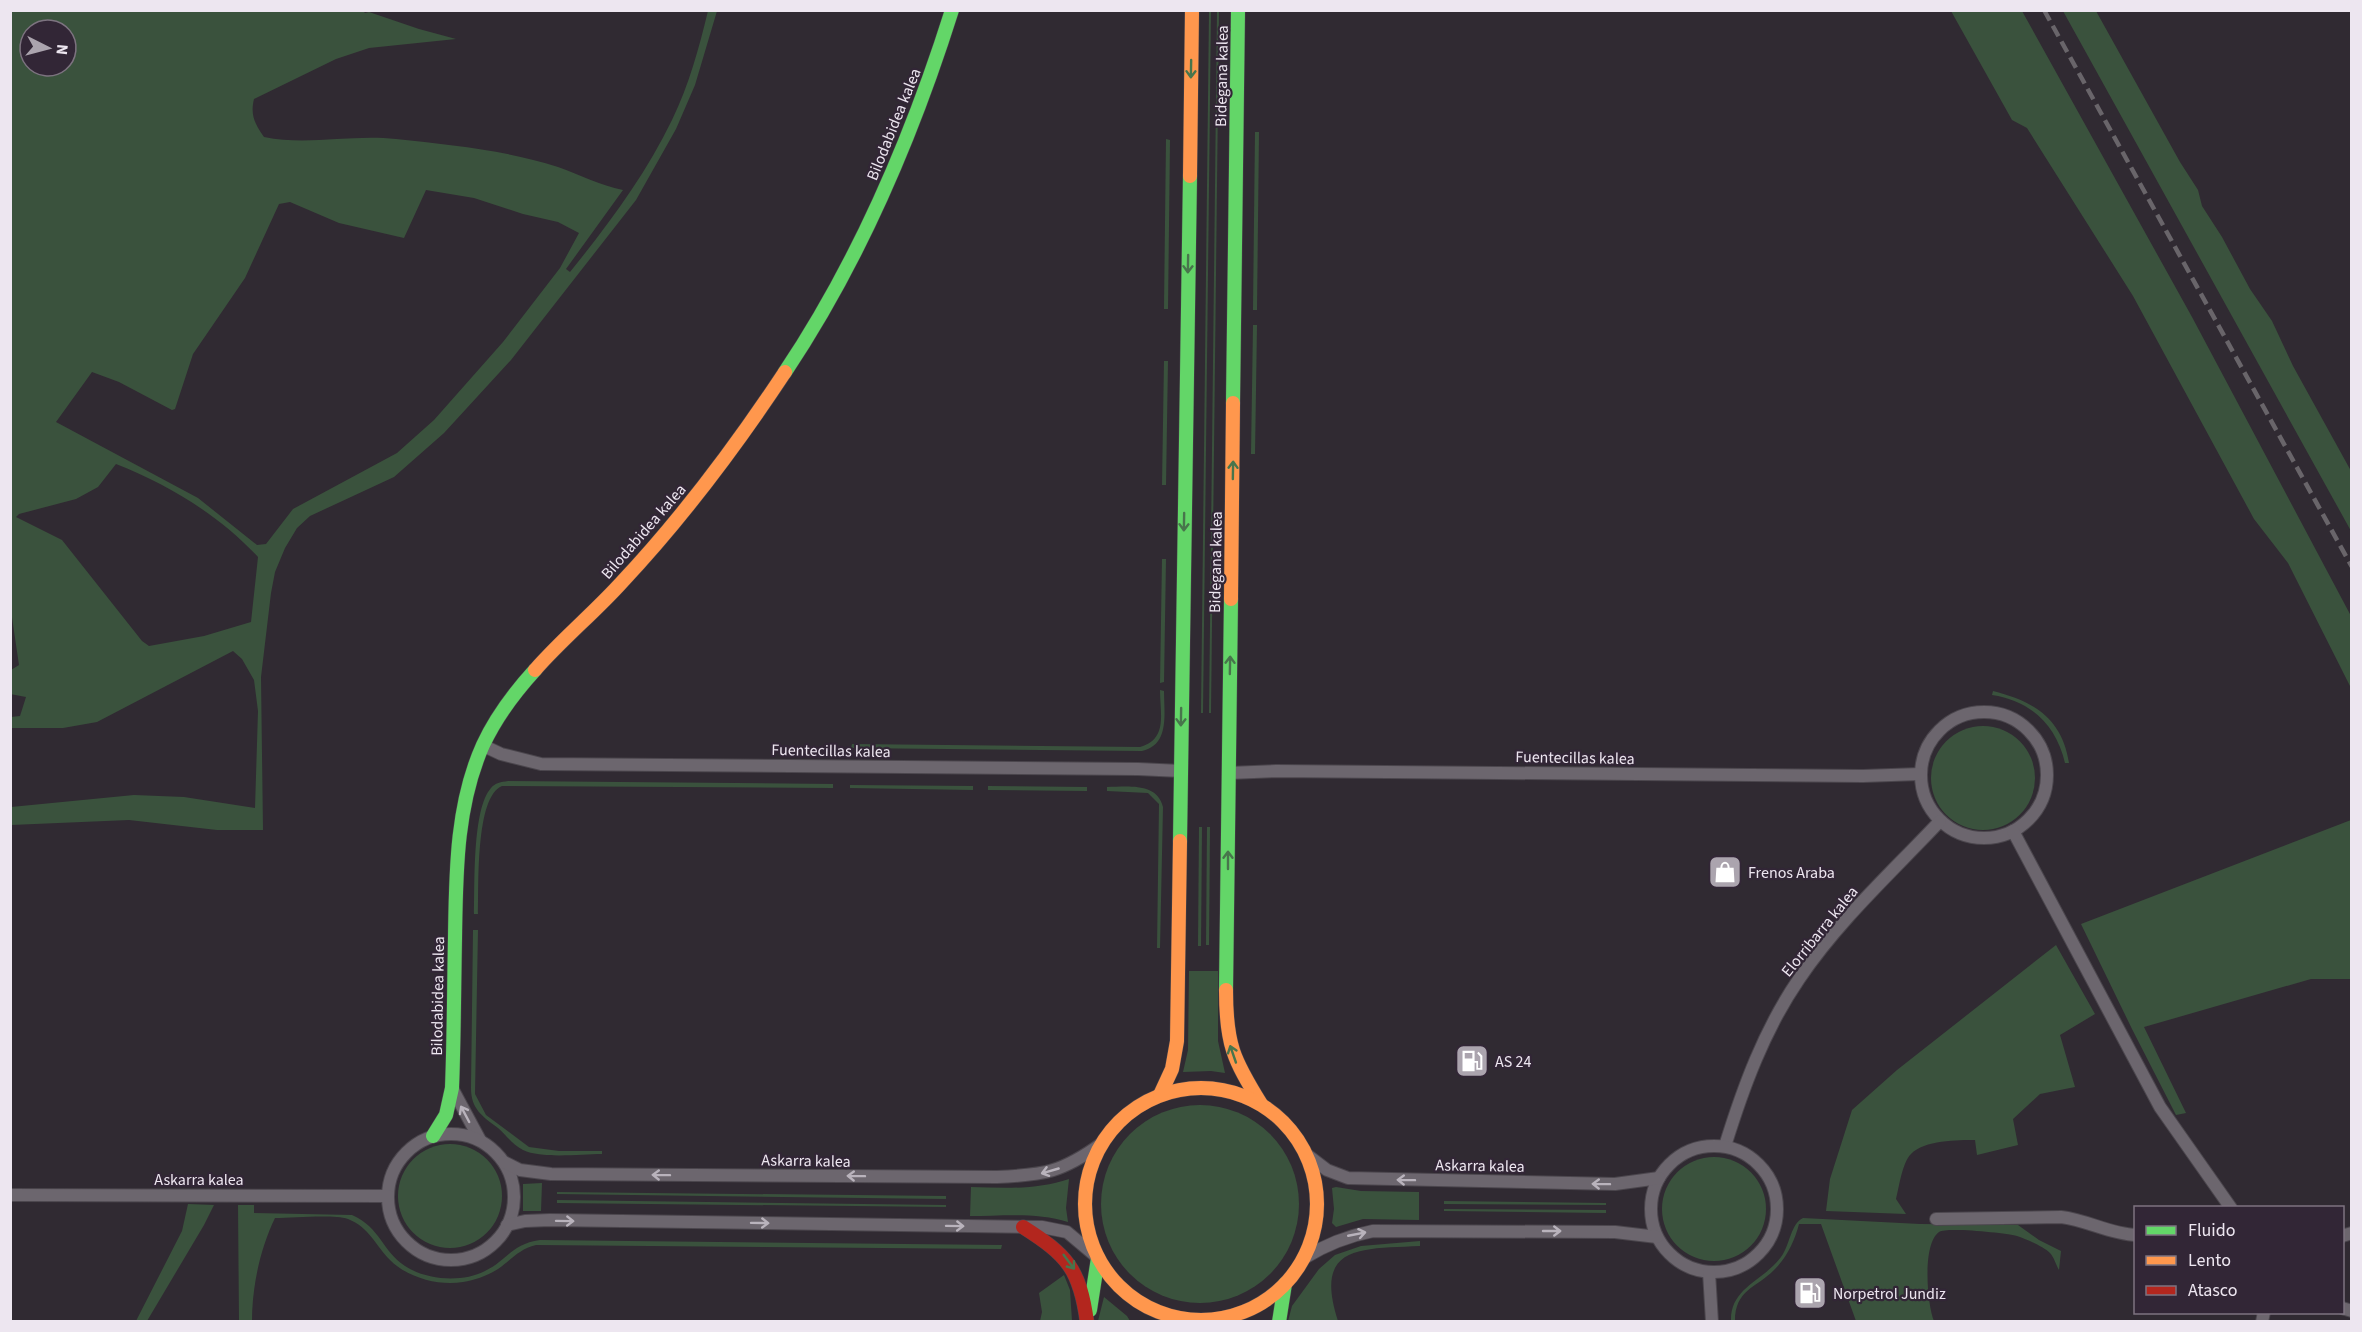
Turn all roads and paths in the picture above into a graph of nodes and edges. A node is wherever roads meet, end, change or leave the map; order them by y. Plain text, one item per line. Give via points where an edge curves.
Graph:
1 (952, 10) edge
2 (1191, 10) edge
3 (1238, 10) edge
4 (484, 746) junction
5 (1181, 771) junction
6 (1229, 773) junction
7 (1920, 774) junction
8 (1940, 821) junction
9 (2013, 831) junction
10 (452, 1088) junction
11 (1160, 1095) junction
12 (1261, 1104) junction
13 (433, 1136) junction
14 (480, 1140) junction
15 (1101, 1144) junction
16 (1725, 1146) junction
17 (1306, 1154) junction
18 (504, 1162) junction
19 (1659, 1178) junction
20 (10, 1195) edge
21 (388, 1196) junction
22 (2230, 1206) edge
23 (1936, 1219) dead end
24 (507, 1226) junction
25 (1023, 1227) junction
26 (2134, 1235) edge
27 (1657, 1237) junction
28 (1098, 1258) junction
29 (1304, 1258) junction
30 (1709, 1272) junction
31 (1285, 1284) junction
32 (1125, 1293) junction
33 (1219, 1320) edge
34 (1087, 1322) edge
35 (1141, 1322) edge
36 (1279, 1322) edge
37 (1712, 1322) edge

1 - 4 main road, Bilodabidea kalea via 907,140 876,208 841,278 774,388 702,489 659,541 533,670 500,715
2 -> 5 main road, Bidegana kalea
6 -> 3 main road, Bidegana kalea
4 - 5 street, Fuentecillas kalea via 541,764
4 - 10 main road, Bilodabidea kalea via 469,787 459,837
5 - 11 main road, Bidegana kalea via 1177,1041 1172,1069
6 - 7 street, Fuentecillas kalea
12 -> 6 main road, Bidegana kalea via 1234,1061 1227,1038
7 - 8 street via 1926,799
7 - 9 street via 1923,755 1945,724 1981,711 2000,713 2017,721 2032,733 2047,768 2040,805
8 - 9 street via 1975,838 1994,838
8 - 16 street, Elorribarra kalea via 1843,923 1798,980 1764,1041
9 - 22 street via 2160,1107
10 - 13 main road, Bilodabidea kalea via 446,1115
14 -> 10 street, Bilodabidea kalea
11 - 12 main road via 1212,1088 1238,1093
11 - 15 main road via 1126,1115
12 - 17 main road via 1280,1118
13 - 14 street via 457,1133
13 - 21 street via 418,1142 396,1165
14 - 18 street
15 -> 18 street, Askarra kalea via 1067,1166 1047,1173 1008,1177 551,1174 520,1170
15 - 28 main road via 1092,1162 1084,1201 1085,1221
16 - 19 street via 1702,1147 1680,1155
16 - 30 street via 1758,1164 1770,1179 1776,1197 1776,1216 1761,1251 1746,1263
19 -> 17 street, Askarra kalea via 1615,1184 1348,1178 1327,1170
17 - 29 main road via 1315,1180 1317,1206 1314,1233
18 - 24 street via 514,1193
19 - 27 street via 1651,1208
20 - 21 street, Askarra kalea
21 - 24 street via 391,1217 401,1236 417,1250 436,1258 457,1260 477,1254
23 - 26 street via 2061,1217
24 -> 25 street via 550,1220
25 - 28 street via 1067,1232
25 -> 34 main road via 1064,1255 1075,1271 1082,1287
29 -> 27 street via 1346,1236 1373,1231 1615,1232
27 - 30 street via 1679,1261
28 - 32 main road
28 - 34 main road
29 - 31 main road
30 - 37 street
31 - 33 main road via 1244,1313
31 - 36 main road
32 - 33 main road via 1151,1309 1179,1319
32 - 35 main road

